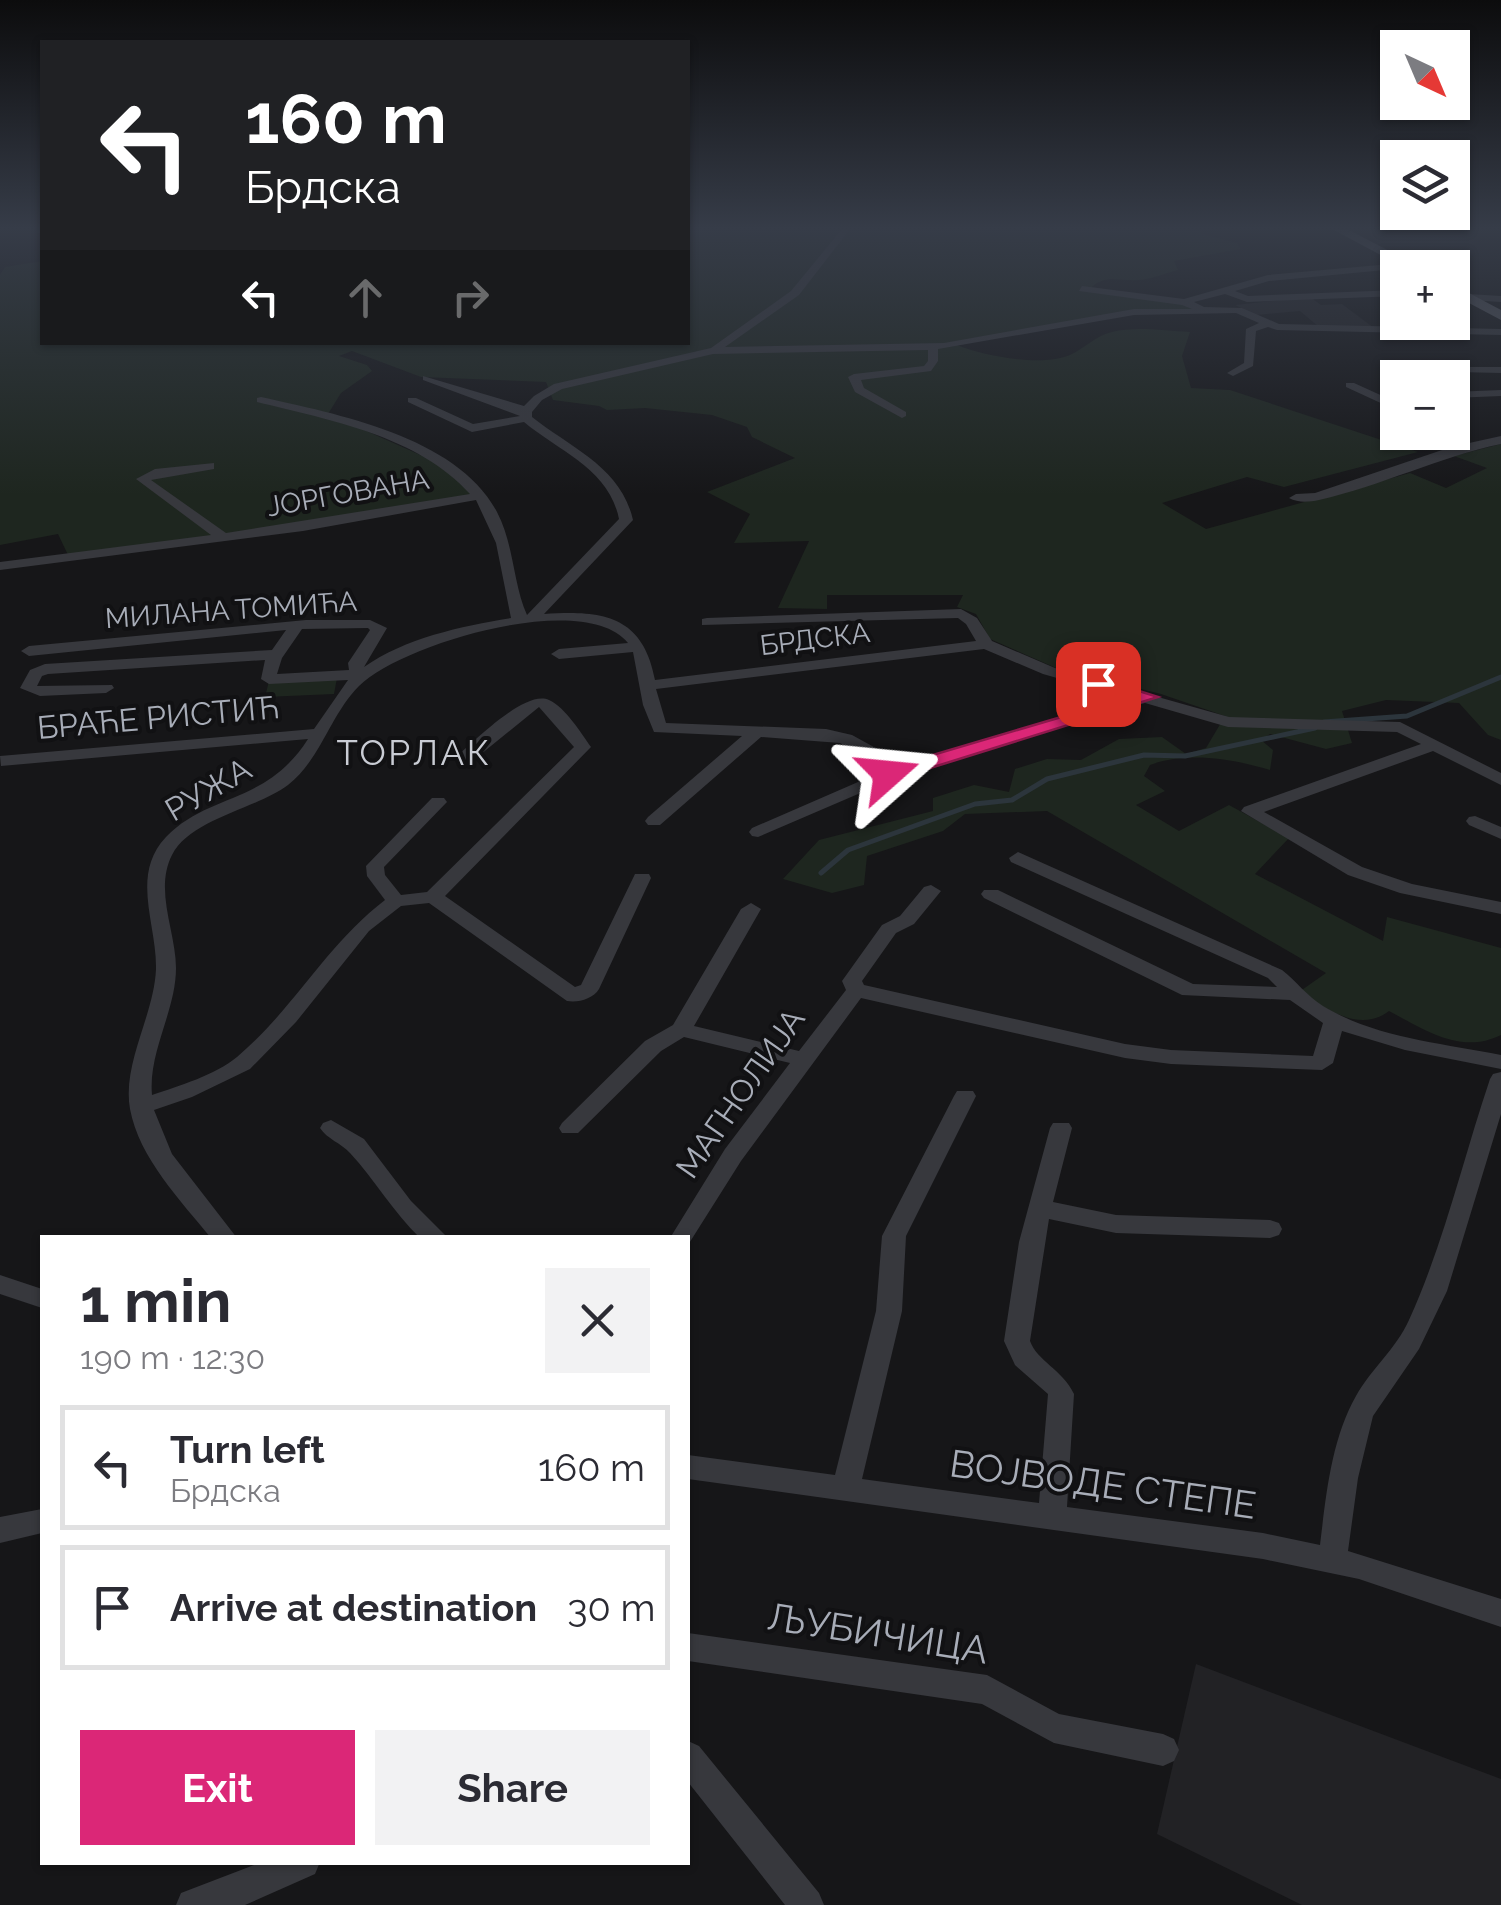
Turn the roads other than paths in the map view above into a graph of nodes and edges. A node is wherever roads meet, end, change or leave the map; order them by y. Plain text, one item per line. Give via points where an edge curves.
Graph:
1 (760, 318) edge
2 (1101, 318) edge
3 (1254, 318) edge
4 (1266, 324) junction
5 (1501, 332) edge
6 (933, 347) junction
7 (713, 351) junction
8 (1470, 370) edge
9 (1501, 370) edge
10 (1232, 373) dead end
11 (427, 378) dead end
12 (1350, 385) dead end
13 (1501, 393) edge
14 (1470, 394) edge
15 (1377, 397) junction
16 (1380, 397) edge
17 (1380, 399) edge
18 (261, 400) dead end
19 (412, 400) dead end
20 (902, 414) dead end
21 (526, 415) junction
22 (1501, 440) edge
23 (210, 466) dead end
24 (479, 496) junction
25 (1296, 498) dead end
26 (224, 538) junction
27 (0, 566) edge
28 (526, 618) junction
29 (707, 622) dead end
30 (296, 626) junction
31 (986, 644) junction
32 (637, 646) junction
33 (29, 650) dead end
34 (558, 654) dead end
35 (274, 655) junction
36 (363, 674) junction
37 (650, 685) junction
38 (106, 688) dead end
39 (1149, 697) junction
40 (758, 732) junction
41 (320, 734) junction
42 (1435, 745) junction
43 (464, 759) dead end
44 (1, 761) edge
45 (901, 769) junction
46 (1501, 780) edge
47 (438, 802) dead end
48 (654, 821) dead end
49 (1476, 822) dead end
50 (758, 832) dead end
51 (1501, 834) edge
52 (1018, 858) dead end
53 (642, 878) dead end
54 (931, 891) dead end
55 (992, 894) dead end
56 (433, 896) junction
57 (396, 900) junction
58 (1501, 908) edge
59 (751, 909) dead end
60 (856, 990) junction
61 (1292, 994) junction
62 (1334, 1021) junction
63 (681, 1030) junction
64 (803, 1059) junction
65 (1501, 1062) edge
66 (1501, 1079) edge
67 (965, 1096) dead end
68 (140, 1107) junction
69 (331, 1128) dead end
70 (570, 1128) dead end
71 (1060, 1128) dead end
72 (1495, 1128) edge
73 (1039, 1208) junction
74 (1270, 1229) dead end
75 (223, 1235) edge
76 (433, 1235) edge
77 (684, 1235) edge
78 (0, 1284) edge
79 (40, 1298) edge
80 (690, 1467) edge
81 (845, 1490) junction
82 (1052, 1516) junction
83 (40, 1522) edge
84 (2, 1537) edge
85 (1332, 1560) junction
86 (1501, 1613) edge
87 (690, 1647) edge
88 (1164, 1750) dead end
89 (690, 1760) edge
90 (295, 1865) edge
91 (193, 1905) edge
92 (807, 1905) edge

1 - 7 street
2 - 6 street
3 - 4 street
4 - 5 street
4 - 10 street via 1251,329 1249,364
6 - 7 street
6 - 20 street via 927,369 854,377 871,399
7 - 21 street via 566,383 544,393
8 - 9 street
11 - 21 street
12 - 15 street
13 - 14 street
15 - 16 street
15 - 17 street
18 - 24 street via 332,417 410,448 443,464
19 - 21 street via 472,428
21 - 28 street via 598,471 626,520
22 - 25 street
23 - 26 street, ЈОРГОВАНА via 142,479
24 - 26 street, ЈОРГОВАНА
24 - 28 street
26 - 27 street, ЈОРГОВАНА
28 - 32 street via 619,626
28 - 36 street, РУЖА via 440,638
29 - 31 street, БРДСКА via 951,612 968,617
30 - 33 street, МИЛАНА ТОМИЋА
30 - 35 street
30 - 36 street, МИЛАНА ТОМИЋА via 378,626 356,663
31 - 37 street, БРДСКА
31 - 39 street, БРДСКА via 1049,671
32 - 34 street
32 - 37 street
35 - 36 street via 270,679
35 - 38 street via 45,669 28,688
36 - 41 street, РУЖА
37 - 40 street via 660,728
39 - 42 street, БРДСКА via 1238,724 1400,727
39 - 45 street
40 - 45 street via 841,737
40 - 48 street
41 - 44 street, БРАЋЕ РИСТИЋ
41 - 68 street, РУЖА via 284,779 191,829 161,858 157,919 166,971
42 - 46 street, БРДСКА
42 - 58 street via 1250,811 1355,871
43 - 56 street via 540,702 582,747
45 - 50 street
47 - 57 street via 375,866
49 - 51 street
52 - 61 street via 1275,974
53 - 56 street via 588,990 574,996
54 - 60 street, МАГНОЛИЈА via 872,951 852,981
55 - 61 street via 1189,990
56 - 57 street
57 - 68 street via 348,941 289,1018 242,1064
59 - 63 street
60 - 62 street via 1138,1053 1316,1064 1325,1060
60 - 64 street, МАГНОЛИЈА
61 - 62 street
62 - 65 street
63 - 64 street
63 - 70 street via 653,1046
64 - 77 street, МАГНОЛИЈА
66 - 72 street
67 - 81 street via 894,1236 889,1311
68 - 75 street, РУЖА via 160,1156
69 - 76 street via 356,1145
71 - 73 street
72 - 85 street via 1423,1320 1361,1414
73 - 74 street via 1116,1224
73 - 82 street via 1017,1341 1022,1357 1061,1394
78 - 79 street
80 - 81 street, ВОЈВОДЕ СТЕПЕ
81 - 82 street, ВОЈВОДЕ СТЕПЕ
82 - 85 street, ВОЈВОДЕ СТЕПЕ
83 - 84 street
85 - 86 street, ВОЈВОДЕ СТЕПЕ
87 - 88 street, ЉУБИЧИЦА via 987,1690 1054,1728
89 - 92 street
90 - 91 street

